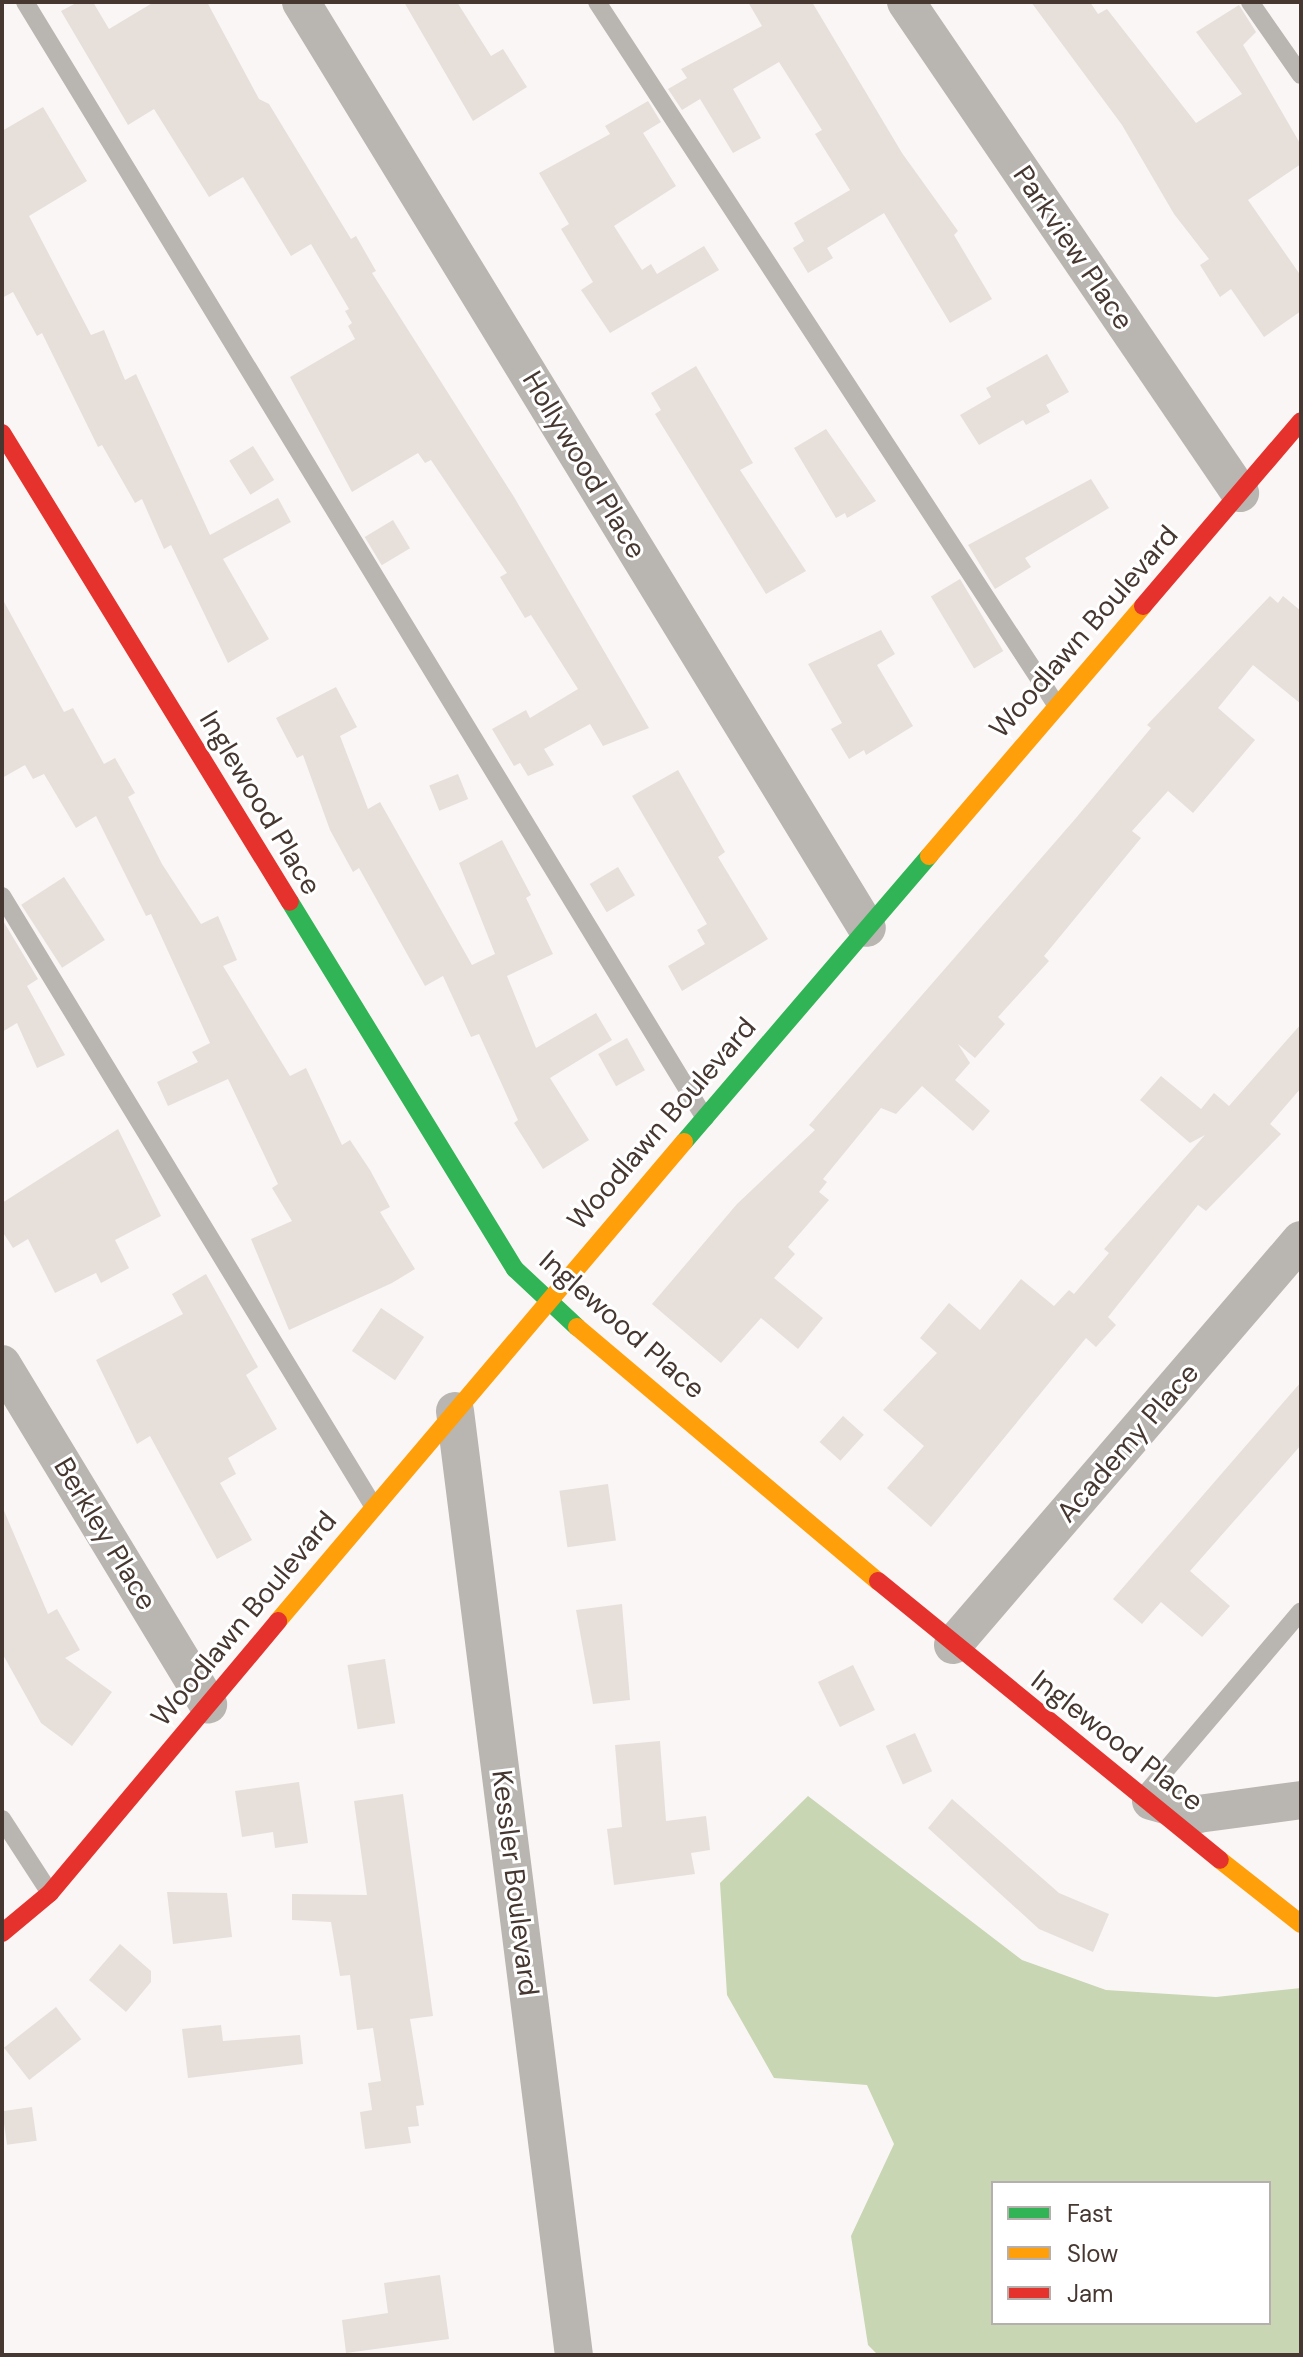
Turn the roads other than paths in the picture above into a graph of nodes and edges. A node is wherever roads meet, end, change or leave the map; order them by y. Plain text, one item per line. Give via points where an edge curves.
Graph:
1 (25, 2) edge
2 (301, 2) edge
3 (597, 2) edge
4 (906, 2) edge
5 (1250, 2) edge
6 (1301, 75) edge
7 (1301, 421) edge
8 (2, 433) edge
9 (1240, 493) junction
10 (1057, 706) junction
11 (2, 896) edge
12 (867, 928) junction
13 (705, 1118) junction
14 (1301, 1240) edge
15 (547, 1302) junction
16 (2, 1364) edge
17 (455, 1411) junction
18 (374, 1507) junction
19 (1301, 1611) edge
20 (953, 1645) junction
21 (208, 1704) junction
22 (1142, 1798) junction
23 (1301, 1800) edge
24 (2, 1819) edge
25 (50, 1893) junction
26 (1301, 1924) edge
27 (2, 1933) edge
28 (574, 2355) edge

1 - 13 lane
2 - 12 street, Hollywood Place
3 - 10 lane
4 - 9 street, Parkview Place
5 - 6 lane
7 - 9 street, Woodlawn Boulevard
8 - 15 street, Inglewood Place via 382,1058 515,1269
9 - 10 street, Woodlawn Boulevard
10 - 12 street, Woodlawn Boulevard
11 - 18 lane
12 - 13 street, Woodlawn Boulevard
13 - 15 street, Woodlawn Boulevard
14 - 20 street, Academy Place
15 - 17 street, Woodlawn Boulevard
15 - 20 street, Inglewood Place
16 - 21 street, Berkley Place
17 - 18 street, Woodlawn Boulevard
17 - 28 street, Kessler Boulevard
18 - 21 street, Woodlawn Boulevard
19 - 22 lane
20 - 22 street, Inglewood Place
21 - 25 street, Woodlawn Boulevard
22 - 23 street via 1198,1814
22 - 26 street, Inglewood Place
24 - 25 lane
25 - 27 street, Woodlawn Boulevard

